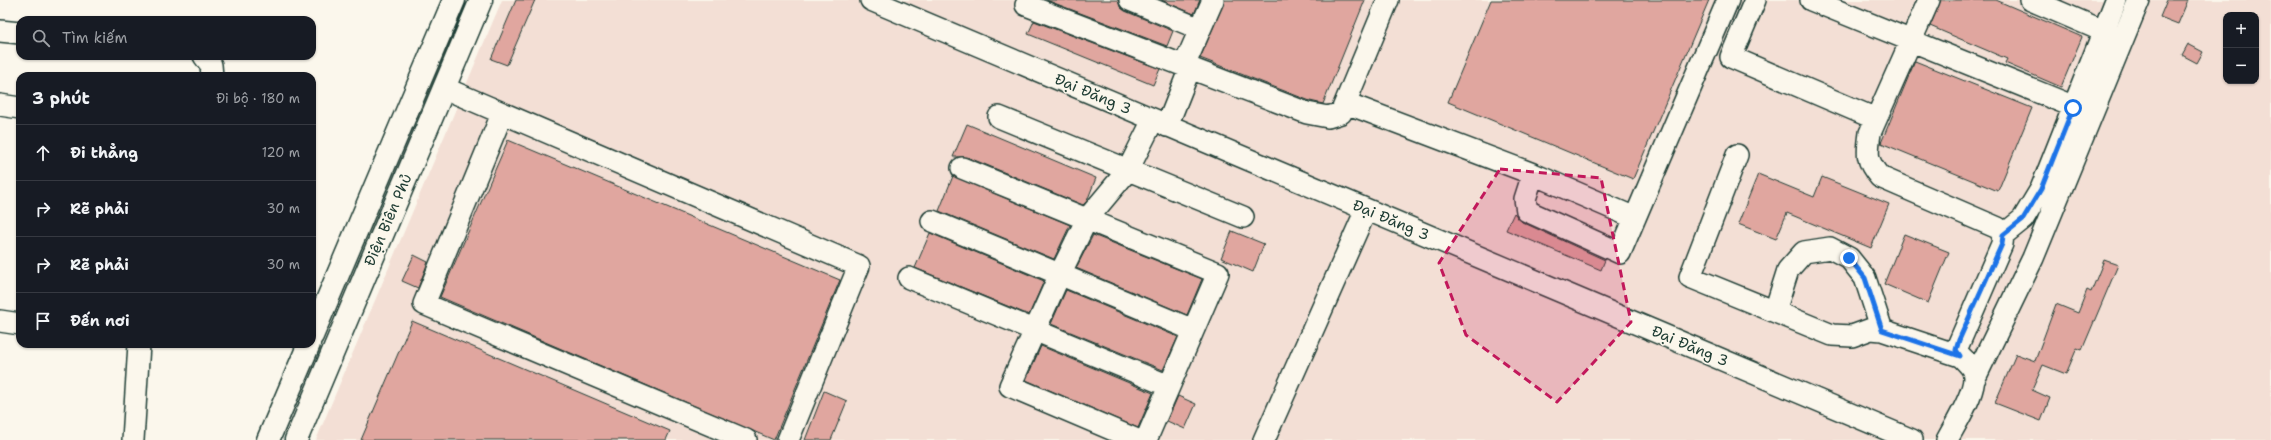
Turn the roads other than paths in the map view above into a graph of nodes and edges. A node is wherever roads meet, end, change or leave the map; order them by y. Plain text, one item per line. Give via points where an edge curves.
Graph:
1 (454, 0) edge
2 (481, 0) edge
3 (871, 0) edge
4 (1130, 0) edge
5 (1213, 0) edge
6 (1388, 0) edge
7 (1728, 0) edge
8 (1755, 0) edge
9 (1811, 0) edge
10 (1929, 0) edge
11 (2031, 0) edge
12 (2116, 0) edge
13 (2139, 0) edge
14 (1026, 5) dead end
15 (1200, 28) junction
16 (0, 31) edge
17 (2103, 31) junction
18 (16, 33) edge
19 (2123, 40) junction
20 (1911, 42) junction
21 (207, 60) edge
22 (1187, 67) junction
23 (212, 72) edge
24 (444, 88) junction
25 (1346, 103) junction
26 (0, 105) edge
27 (16, 107) edge
28 (2083, 111) junction
29 (502, 114) junction
30 (999, 117) dead end
31 (1876, 119) junction
32 (1160, 123) junction
33 (1737, 155) dead end
34 (962, 168) dead end
35 (1128, 170) junction
36 (1532, 174) junction
37 (1366, 210) junction
38 (1243, 217) dead end
39 (1635, 218) junction
40 (1086, 219) junction
41 (932, 221) dead end
42 (2003, 235) junction
43 (1060, 274) junction
44 (909, 278) dead end
45 (1775, 311) junction
46 (0, 321) edge
47 (16, 323) edge
48 (316, 327) edge
49 (1035, 330) junction
50 (1193, 330) junction
51 (1882, 330) junction
52 (139, 348) edge
53 (307, 348) edge
54 (1960, 356) junction
55 (1974, 380) junction
56 (1169, 386) junction
57 (132, 440) edge
58 (268, 440) edge
59 (296, 440) edge
60 (746, 440) edge
61 (788, 440) edge
62 (1137, 440) edge
63 (1146, 440) edge
64 (1264, 440) edge
65 (1912, 440) edge
66 (1947, 440) edge

1 - 48 main road, Điện Biên Phủ
2 - 24 main road, Điện Biên Phủ
3 - 32 street, Đại Đăng 3
4 - 15 street
5 - 15 street
6 - 25 street
7 - 39 street
8 - 31 street via 1731,57
9 - 20 street
10 - 20 street
11 - 17 street
12 - 17 street
13 - 19 street
14 - 22 street
15 - 22 street
16 - 18 street
17 - 19 street
17 - 28 street
19 - 28 street
20 - 28 street
20 - 31 street
21 - 23 street
22 - 25 street via 1307,113 1328,117 1341,113
22 - 32 street
24 - 29 street
24 - 59 main road, Điện Biên Phủ
25 - 36 street
26 - 27 street
28 - 42 street via 2023,219
28 - 55 street via 2033,258
29 - 60 street via 424,304
29 - 61 street via 859,266
30 - 35 street
31 - 42 street via 1870,133 1868,151 1870,165 1880,177 1998,228
32 - 35 street
32 - 37 street, Đại Đăng 3
33 - 45 street via 1690,277
34 - 40 street
35 - 38 street
35 - 40 street
36 - 39 street
36 - 39 street via 1525,200 1527,211 1620,253
37 - 64 street
37 - 65 street, Đại Đăng 3
40 - 43 street
40 - 50 street via 1218,273
41 - 43 street
42 - 54 street via 2002,244 1959,340 1956,350
43 - 49 street
43 - 50 street
44 - 49 street
45 - 51 street via 1832,335 1852,336 1871,329
45 - 51 street via 1788,270 1804,252 1830,248 1849,258 1865,278
46 - 47 street
49 - 56 street
49 - 62 street via 1010,386
50 - 56 street
51 - 54 street
52 - 57 street
53 - 58 main road
54 - 55 street via 1972,370
55 - 66 street via 1972,391
56 - 63 street

